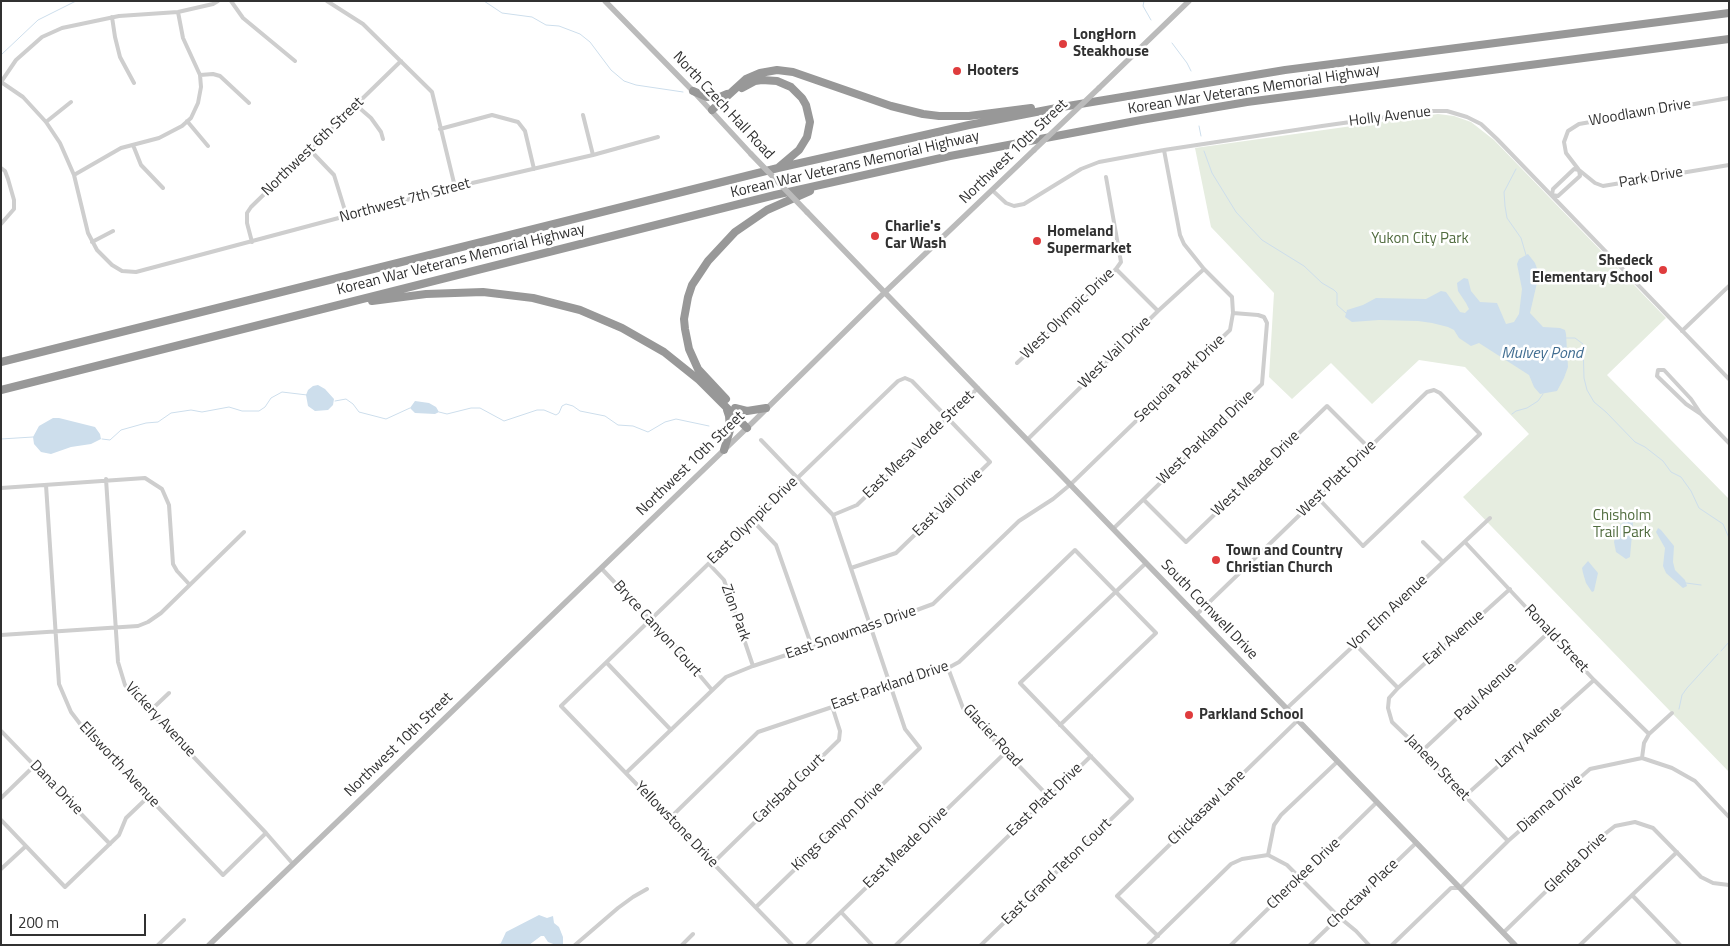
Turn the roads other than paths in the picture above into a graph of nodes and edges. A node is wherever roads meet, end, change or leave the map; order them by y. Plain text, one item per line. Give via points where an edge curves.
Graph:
1 (200, 1) edge
2 (218, 1) edge
3 (231, 1) edge
4 (327, 1) edge
5 (605, 1) edge
6 (1189, 1) edge
7 (202, 6) junction
8 (1729, 8) edge
9 (178, 12) junction
10 (1729, 13) edge
11 (112, 17) junction
12 (1647, 24) junction
13 (1729, 39) edge
14 (295, 61) dead end
15 (402, 61) junction
16 (200, 75) junction
17 (1, 82) edge
18 (134, 83) dead end
19 (693, 90) junction
20 (729, 93) junction
21 (1729, 98) edge
22 (71, 102) dead end
23 (249, 103) dead end
24 (356, 105) junction
25 (1062, 107) junction
26 (713, 112) junction
27 (583, 115) dead end
28 (187, 121) junction
29 (46, 122) junction
30 (440, 129) junction
31 (658, 137) dead end
32 (383, 139) dead end
33 (133, 145) junction
34 (208, 146) dead end
35 (310, 150) junction
36 (1164, 150) junction
37 (593, 154) junction
38 (1729, 165) edge
39 (1, 168) edge
40 (778, 168) junction
41 (534, 169) junction
42 (1579, 170) junction
43 (74, 174) junction
44 (1106, 177) dead end
45 (833, 182) junction
46 (455, 187) junction
47 (163, 188) dead end
48 (992, 190) junction
49 (1552, 195) junction
50 (347, 217) junction
51 (1, 224) edge
52 (113, 231) dead end
53 (92, 242) junction
54 (252, 242) junction
55 (1116, 269) junction
56 (1204, 269) junction
57 (1729, 286) edge
58 (885, 292) junction
59 (337, 306) junction
60 (1158, 311) junction
61 (1233, 313) junction
62 (1682, 331) junction
63 (1, 362) edge
64 (1016, 363) dead end
65 (1729, 378) edge
66 (978, 388) junction
67 (1, 390) edge
68 (725, 405) junction
69 (735, 408) junction
70 (766, 408) junction
71 (1701, 414) junction
72 (947, 417) junction
73 (749, 426) junction
74 (1028, 439) junction
75 (761, 440) dead end
76 (1729, 443) edge
77 (1369, 448) junction
78 (724, 450) junction
79 (798, 478) junction
80 (106, 479) junction
81 (1071, 484) junction
82 (46, 485) junction
83 (1, 488) edge
84 (1318, 498) junction
85 (1144, 500) junction
86 (833, 515) junction
87 (1490, 518) dead end
88 (753, 521) junction
89 (1114, 528) junction
90 (244, 532) dead end
91 (1423, 542) dead end
92 (1465, 542) junction
93 (1443, 562) junction
94 (1146, 563) junction
95 (709, 564) junction
96 (601, 568) junction
97 (852, 568) junction
98 (190, 584) junction
99 (1510, 589) junction
100 (1116, 592) junction
101 (1196, 615) junction
102 (650, 620) junction
103 (116, 627) junction
104 (871, 627) junction
105 (56, 631) junction
106 (1549, 632) junction
107 (1, 635) edge
108 (1355, 644) junction
109 (812, 647) junction
110 (607, 664) junction
111 (753, 666) junction
112 (948, 668) junction
113 (1594, 680) junction
114 (890, 686) junction
115 (1398, 688) junction
116 (712, 690) junction
117 (169, 693) dead end
118 (561, 706) joint
119 (832, 706) junction
120 (1286, 709) junction
121 (150, 711) junction
122 (1672, 713) dead end
123 (1297, 721) junction
124 (1060, 725) junction
125 (671, 730) junction
126 (1, 731) edge
127 (1650, 734) junction
128 (1422, 751) junction
129 (1006, 752) junction
130 (1091, 756) junction
131 (1642, 758) junction
132 (1337, 762) junction
133 (34, 766) junction
134 (626, 773) junction
135 (1465, 796) junction
136 (148, 797) junction
137 (1049, 797) junction
138 (1, 798) edge
139 (1376, 803) junction
140 (1729, 817) edge
141 (670, 818) junction
142 (1, 820) edge
143 (266, 833) junction
144 (1508, 841) junction
145 (1416, 843) junction
146 (110, 844) junction
147 (26, 846) junction
148 (1677, 852) junction
149 (1268, 855) junction
150 (712, 863) junction
151 (293, 864) junction
152 (1, 870) edge
153 (1301, 878) junction
154 (1729, 885) edge
155 (1460, 888) junction
156 (647, 889) dead end
157 (1632, 895) junction
158 (756, 907) junction
159 (840, 912) junction
160 (1339, 917) junction
161 (184, 920) dead end
162 (1503, 933) junction
163 (693, 934) dead end
164 (1158, 936) junction
165 (580, 940) junction
166 (158, 945) edge
167 (209, 945) edge
168 (575, 945) edge
169 (585, 945) edge
170 (682, 945) edge
171 (792, 945) edge
172 (807, 945) edge
173 (872, 945) edge
174 (896, 945) edge
175 (981, 945) edge
176 (1148, 945) edge
177 (1231, 945) edge
178 (1310, 945) edge
179 (1369, 945) edge
180 (1392, 945) edge
181 (1515, 945) edge
182 (1580, 945) edge
183 (1680, 945) edge

1 - 7 street
2 - 7 street
3 - 14 street via 243,18
4 - 15 street via 363,24
5 - 19 main road, North Czech Hall Road
6 - 48 main road, Northwest 10th Street, bridge
7 - 9 street
8 - 12 highway
9 - 11 street
9 - 16 street via 183,38
10 - 12 highway, Korean War Veterans Memorial Highway
11 - 17 street via 62,28 42,37 16,60
11 - 18 street via 120,57
12 - 25 highway, Korean War Veterans Memorial Highway via 1312,66
13 - 45 highway, Korean War Veterans Memorial Highway via 1247,102 1019,143
15 - 24 street, Northwest 6th Street
15 - 30 street via 432,92
16 - 23 street via 220,76
16 - 28 street via 198,102
17 - 29 street via 24,97
19 - 20 highway via 707,97
19 - 26 main road, North Czech Hall Road
20 - 25 highway via 752,76 777,70 800,74 906,111 931,115 968,116
20 - 26 highway
21 - 42 street, Woodlawn Drive via 1579,124 1568,131 1564,142 1566,153
22 - 29 street
24 - 32 street via 371,118
24 - 35 street, Northwest 6th Street
25 - 40 highway, Korean War Veterans Memorial Highway
26 - 40 highway via 755,81 776,81 791,86 806,105 809,130 799,150
26 - 58 main road, North Czech Hall Road, bridge
27 - 37 street
28 - 33 street via 159,138
28 - 34 street
29 - 43 street
30 - 41 street via 492,115 518,122 525,131
30 - 46 street
31 - 37 street, Northwest 7th Street
33 - 43 street via 121,148
33 - 47 street via 141,165
35 - 50 street via 334,175
35 - 54 street, Northwest 6th Street via 247,213 246,223
36 - 48 street, Holly Avenue via 1099,162 1081,169 1024,204 1014,206 1006,203
36 - 49 street, Holly Avenue via 1429,111 1448,112 1481,124
36 - 56 street via 1180,235
37 - 41 street, Northwest 7th Street
38 - 42 street, Park Drive via 1603,186
39 - 51 street via 14,200 14,209
40 - 63 highway, Korean War Veterans Memorial Highway
41 - 46 street, Northwest 7th Street
42 - 49 street via 1574,169 1553,189
42 - 49 street via 1580,176 1558,196
43 - 53 street
44 - 55 street, West Olympic Drive via 1121,257
45 - 59 highway, Korean War Veterans Memorial Highway
45 - 69 highway via 780,204 743,226 708,260 692,285 684,319 689,349 698,368
46 - 50 street, Northwest 7th Street
48 - 58 main road, Northwest 10th Street
49 - 62 street, Holly Avenue
50 - 54 street, Northwest 7th Street
52 - 53 street
53 - 54 street, Northwest 7th Street via 112,265 136,272
55 - 60 street
55 - 64 street, West Olympic Drive
56 - 60 street, West Vail Drive
56 - 61 street via 1232,296
57 - 62 street
58 - 66 main road, South Cornwell Drive
58 - 70 main road, Northwest 10th Street
59 - 67 highway, Korean War Veterans Memorial Highway
59 - 68 highway via 468,292 508,294 551,302 594,315 638,336 684,367
60 - 74 street, West Vail Drive
61 - 81 street, Sequoia Park Drive via 1230,330
61 - 85 street, West Parkland Drive via 1258,315 1267,323 1262,384
62 - 65 street, Holly Avenue
66 - 72 street, East Mesa Verde Street
66 - 74 main road, South Cornwell Drive
68 - 73 highway
68 - 78 highway via 730,424
69 - 70 highway via 747,411
69 - 73 highway
70 - 73 main road, Northwest 10th Street
71 - 71 street via 1658,376 1658,370 1664,370
71 - 76 street
72 - 79 street, East Olympic Drive via 912,381 905,378 898,381
72 - 86 street, East Mesa Verde Street via 857,505
72 - 97 street, East Vail Drive via 990,462 896,553
73 - 78 main road, Northwest 10th Street
74 - 81 main road, South Cornwell Drive
75 - 79 street
77 - 84 street, West Platt Drive
77 - 84 street, West Platt Drive via 1428,392 1434,390 1480,434 1363,546
77 - 85 street, West Meade Drive via 1328,406 1186,542
78 - 96 main road, Northwest 10th Street
79 - 86 street
79 - 88 street, East Olympic Drive
80 - 82 street
80 - 98 street via 145,478 162,489 169,505 173,564
80 - 103 street, Vickery Avenue
81 - 89 main road, South Cornwell Drive
81 - 104 street, East Snowmass Drive via 1020,521 933,604
82 - 83 street
82 - 105 street, Ellsworth Avenue
84 - 101 street, West Platt Drive
85 - 89 street
86 - 97 street
87 - 92 street, Von Elm Avenue
88 - 95 street, East Olympic Drive
88 - 109 street via 776,545
89 - 94 main road, South Cornwell Drive
90 - 98 street
91 - 93 street
92 - 93 street, Von Elm Avenue
92 - 99 street, Ronald Street
93 - 108 street, Von Elm Avenue
94 - 100 street
94 - 101 main road, South Cornwell Drive
95 - 102 street, East Olympic Drive
95 - 111 street, Zion Park via 724,580
96 - 102 street, Bryce Canyon Court
96 - 151 main road, Northwest 10th Street
97 - 104 street
98 - 103 street via 148,622
99 - 106 street, Ronald Street
99 - 115 street, Earl Avenue
100 - 112 street, East Parkland Drive via 1075,550 959,662
100 - 124 street via 1156,633
100 - 124 street, East Platt Drive via 1020,683
101 - 120 main road, South Cornwell Drive
102 - 110 street, East Olympic Drive
102 - 116 street, Bryce Canyon Court
103 - 105 street
103 - 121 street, Vickery Avenue via 118,662 123,680
104 - 109 street, East Snowmass Drive
104 - 114 street
105 - 107 street
105 - 136 street, Ellsworth Avenue via 59,684 71,712
106 - 113 street, Ronald Street
106 - 128 street, Paul Avenue
108 - 115 street
108 - 120 street, Von Elm Avenue
109 - 111 street, East Snowmass Drive
110 - 118 street, East Olympic Drive
110 - 125 street
111 - 116 street, East Snowmass Drive via 726,677
112 - 114 street, East Parkland Drive
112 - 129 street, Glacier Road via 963,708
113 - 127 street, Ronald Street
113 - 135 street, Larry Avenue
114 - 119 street, East Parkland Drive
114 - 158 street, Kings Canyon Drive via 905,729 920,748
115 - 128 street, Janeen Street via 1390,698 1388,708 1392,722
116 - 125 street, East Snowmass Drive
117 - 121 street
118 - 134 street, Yellowstone Drive
119 - 141 street, East Parkland Drive via 758,732
119 - 150 street, Carlsbad Court via 840,731 839,740
120 - 123 main road, South Cornwell Drive
121 - 143 street, Vickery Avenue
122 - 127 street
123 - 132 main road, South Cornwell Drive
123 - 164 street, Chickasaw Lane via 1117,896
124 - 130 street, East Platt Drive
125 - 134 street, East Snowmass Drive
126 - 133 street, Dana Drive
127 - 131 street via 1644,743
128 - 135 street, Janeen Street
129 - 137 street, Glacier Road
129 - 159 street, East Meade Drive
130 - 137 street, East Platt Drive
130 - 175 street, East Grand Teton Court via 1132,799
131 - 140 street via 1672,768 1695,781
131 - 144 street, Dianna Drive via 1590,769
132 - 139 main road, South Cornwell Drive
132 - 149 street via 1281,815 1274,825
133 - 138 street
133 - 146 street, Dana Drive
134 - 141 street, Yellowstone Drive
135 - 144 street, Janeen Street
136 - 143 street, Ellsworth Avenue via 223,875
136 - 146 street via 126,818 119,836
137 - 174 street, East Platt Drive
139 - 145 main road, South Cornwell Drive
139 - 153 street, Cherokee Drive
141 - 150 street, Yellowstone Drive
142 - 147 street
143 - 151 street, Vickery Avenue
144 - 155 street, Dianna Drive
145 - 155 main road, South Cornwell Drive
145 - 160 street, Choctaw Place
146 - 147 street via 65,887
147 - 152 street
148 - 154 street, Glenda Drive via 1701,877
148 - 157 street
148 - 162 street, Glenda Drive via 1653,828 1635,822 1614,826
149 - 153 street via 1287,865
149 - 164 street via 1242,858 1232,864
150 - 158 street, Yellowstone Drive
151 - 167 main road, Northwest 10th Street
153 - 160 street
153 - 177 street, Cherokee Drive
155 - 162 main road, South Cornwell Drive
155 - 180 street, Dianna Drive via 1451,888
156 - 165 street
157 - 182 street
157 - 183 street
158 - 171 street, Yellowstone Drive
159 - 172 street, East Meade Drive
159 - 173 street
160 - 178 street, Choctaw Place
160 - 179 street
161 - 166 street
162 - 181 main road, South Cornwell Drive
163 - 170 street
164 - 176 street
165 - 168 street
165 - 169 street

